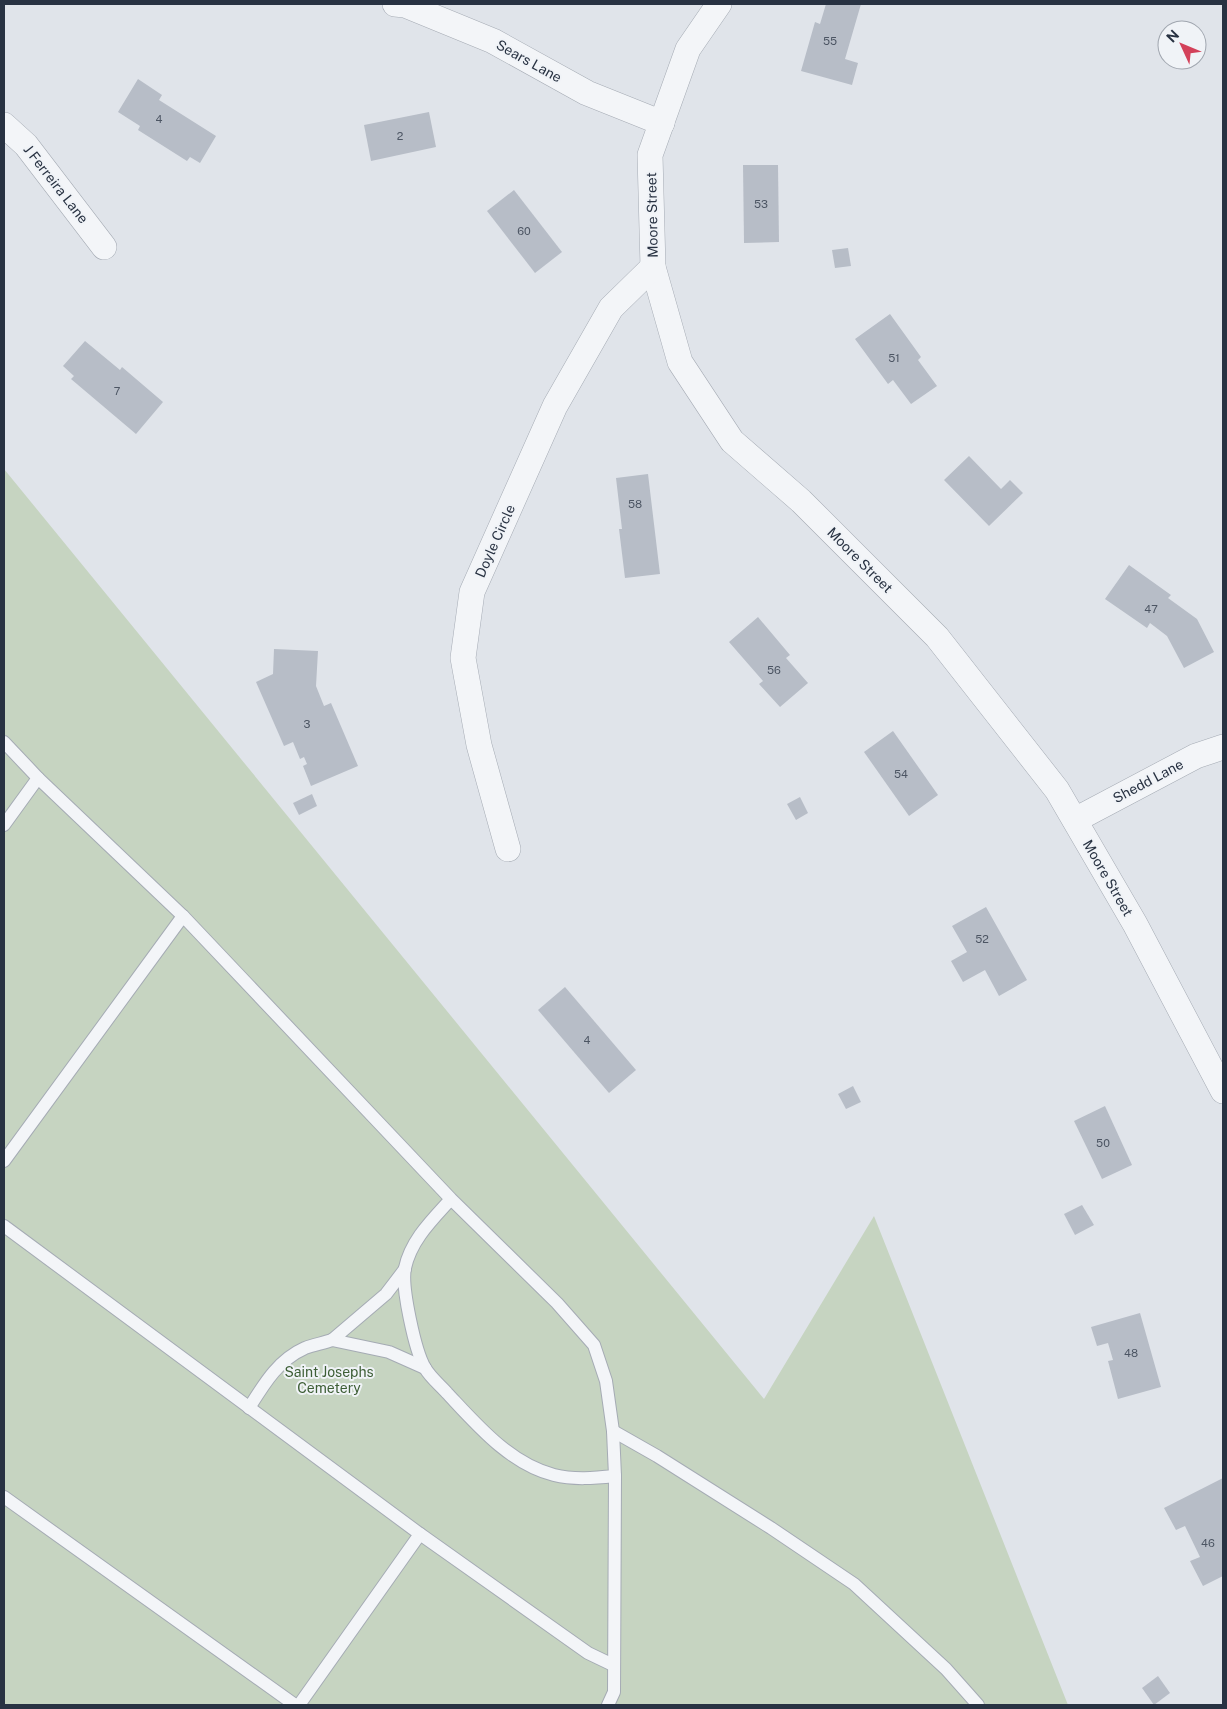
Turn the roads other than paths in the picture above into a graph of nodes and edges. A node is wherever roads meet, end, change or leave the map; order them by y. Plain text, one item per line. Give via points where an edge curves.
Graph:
1 (395, 4) edge
2 (719, 4) edge
3 (662, 123) junction
4 (4, 125) edge
5 (104, 247) dead end
6 (653, 266) junction
7 (4, 742) edge
8 (1223, 747) edge
9 (38, 778) junction
10 (1075, 820) junction
11 (4, 825) edge
12 (508, 849) dead end
13 (183, 916) junction
14 (1223, 1091) edge
15 (4, 1161) edge
16 (451, 1200) junction
17 (4, 1226) edge
18 (405, 1269) junction
19 (332, 1340) junction
20 (425, 1368) junction
21 (249, 1408) junction
22 (613, 1431) junction
23 (615, 1476) junction
24 (4, 1497) edge
25 (420, 1534) junction
26 (613, 1665) junction
27 (295, 1705) edge
28 (300, 1705) edge
29 (608, 1705) edge
30 (978, 1705) edge

1 - 3 street, Sears Lane via 405,5 493,41 587,92
2 - 3 street, Moore Street via 688,49
3 - 6 street, Moore Street via 650,155
4 - 5 street, J Ferreira Lane via 26,145
6 - 10 street, Moore Street via 680,362 732,441 800,501 937,637 1057,790
6 - 12 street, Doyle Circle via 611,308 555,406 472,592 463,658 479,745
7 - 9 lane
8 - 10 street, Shedd Lane via 1196,756
9 - 11 lane
9 - 13 lane
10 - 14 street, Moore Street via 1135,924
13 - 15 lane
13 - 16 lane
16 - 18 lane via 422,1232
16 - 22 lane via 557,1303 594,1345 606,1381
17 - 21 lane
18 - 19 lane via 386,1294
18 - 20 lane via 413,1335
19 - 20 lane via 389,1352
19 - 21 lane via 305,1348 285,1360 270,1374
20 - 23 lane via 477,1424 522,1462 554,1475 580,1479
21 - 25 lane
22 - 23 lane
22 - 30 lane via 771,1528 854,1584 946,1669
23 - 26 lane
24 - 27 lane
25 - 26 lane via 588,1653
25 - 28 lane
26 - 29 lane via 614,1692

